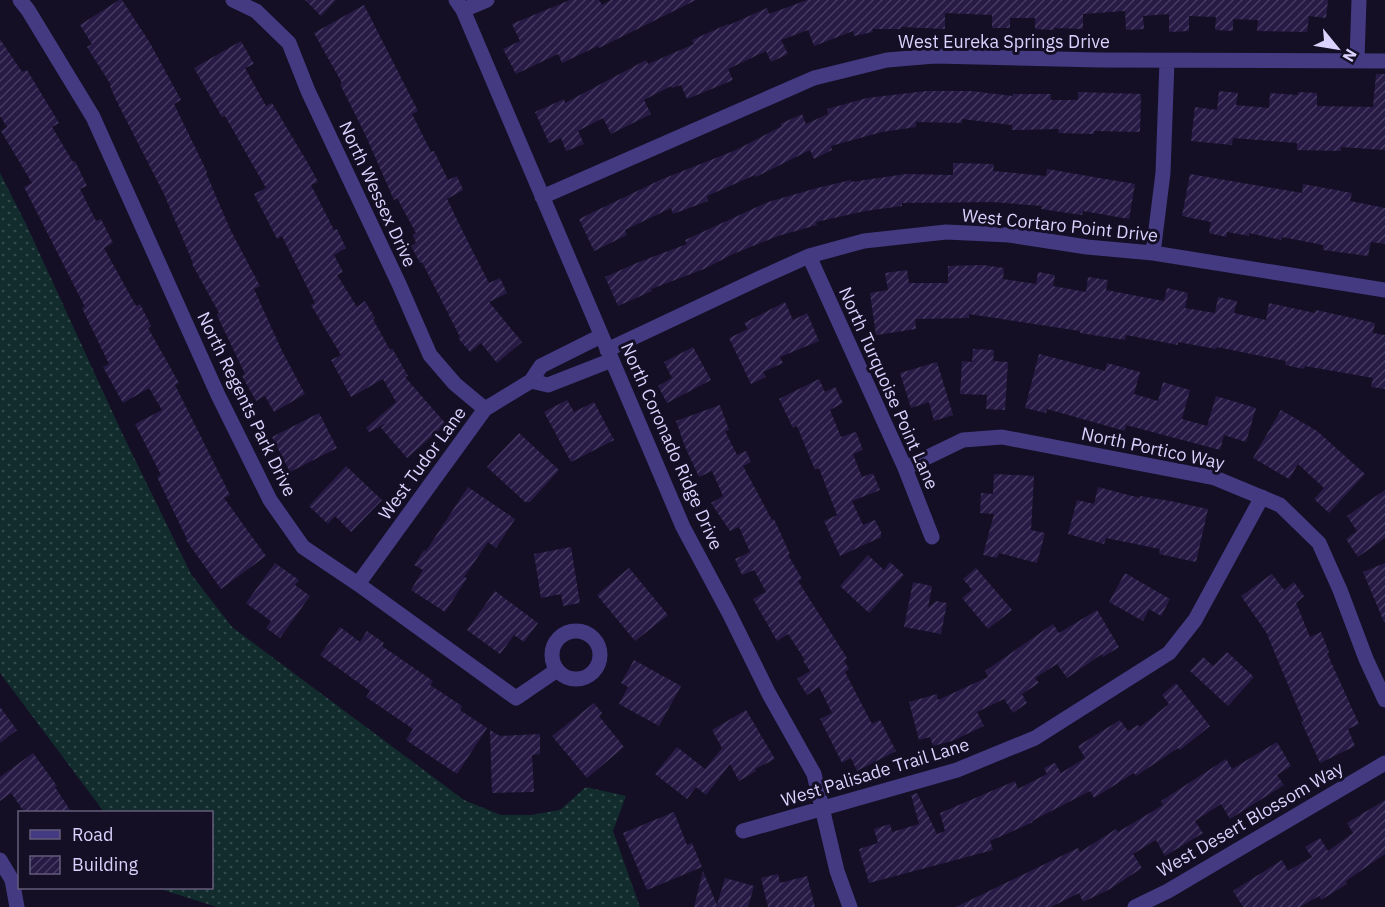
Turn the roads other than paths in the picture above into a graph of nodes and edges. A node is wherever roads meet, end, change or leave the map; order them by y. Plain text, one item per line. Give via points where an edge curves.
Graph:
1 (20, 0) edge
2 (233, 0) edge
3 (487, 0) edge
4 (1359, 0) edge
5 (460, 5) edge
6 (1357, 60) junction
7 (1167, 61) junction
8 (1385, 61) edge
9 (542, 197) junction
10 (1153, 254) junction
11 (809, 256) junction
12 (1385, 290) edge
13 (607, 348) junction
14 (531, 381) junction
15 (485, 409) junction
16 (904, 468) junction
17 (1262, 497) junction
18 (932, 537) dead end
19 (358, 584) junction
20 (557, 670) dead end
21 (1385, 700) edge
22 (1385, 764) edge
23 (821, 809) junction
24 (743, 831) dead end
25 (0, 860) edge
26 (17, 907) edge
27 (850, 907) edge
28 (1135, 907) edge

1 - 19 street, North Regents Park Drive via 93,117 218,395 270,500 303,547
2 - 15 street, North Wessex Drive via 256,11 289,43 430,355 455,384
3 - 5 street
4 - 6 street
5 - 9 street, North Coronado Ridge Drive
6 - 7 street, West Eureka Springs Drive
6 - 8 street, West Eureka Springs Drive
7 - 9 street, West Eureka Springs Drive via 935,56 887,60 814,78
7 - 10 street via 1163,173
9 - 13 street, North Coronado Ridge Drive
10 - 11 street, West Cortaro Point Drive via 946,232 864,241
10 - 12 street, West Cortaro Point Drive
11 - 13 street, West Cortaro Point Drive
11 - 16 street, North Turquoise Point Lane
13 - 14 street, West Tudor Lane via 541,366
13 - 14 street via 548,385
13 - 23 street, North Coronado Ridge Drive via 683,527 814,774
14 - 15 street, West Tudor Lane
15 - 19 street, West Tudor Lane
16 - 17 street, North Portico Way via 963,440 1002,437 1215,478
16 - 18 street, North Turquoise Point Lane
17 - 21 street, North Portico Way via 1281,505 1318,543
17 - 23 street, West Palisade Trail Lane via 1195,620 1169,653 1035,738 957,770
19 - 20 street, North Regents Park Drive via 516,698
22 - 28 street, West Desert Blossom Way
23 - 24 street, West Palisade Trail Lane
23 - 27 street, North Coronado Ridge Drive
25 - 26 street via 12,880

